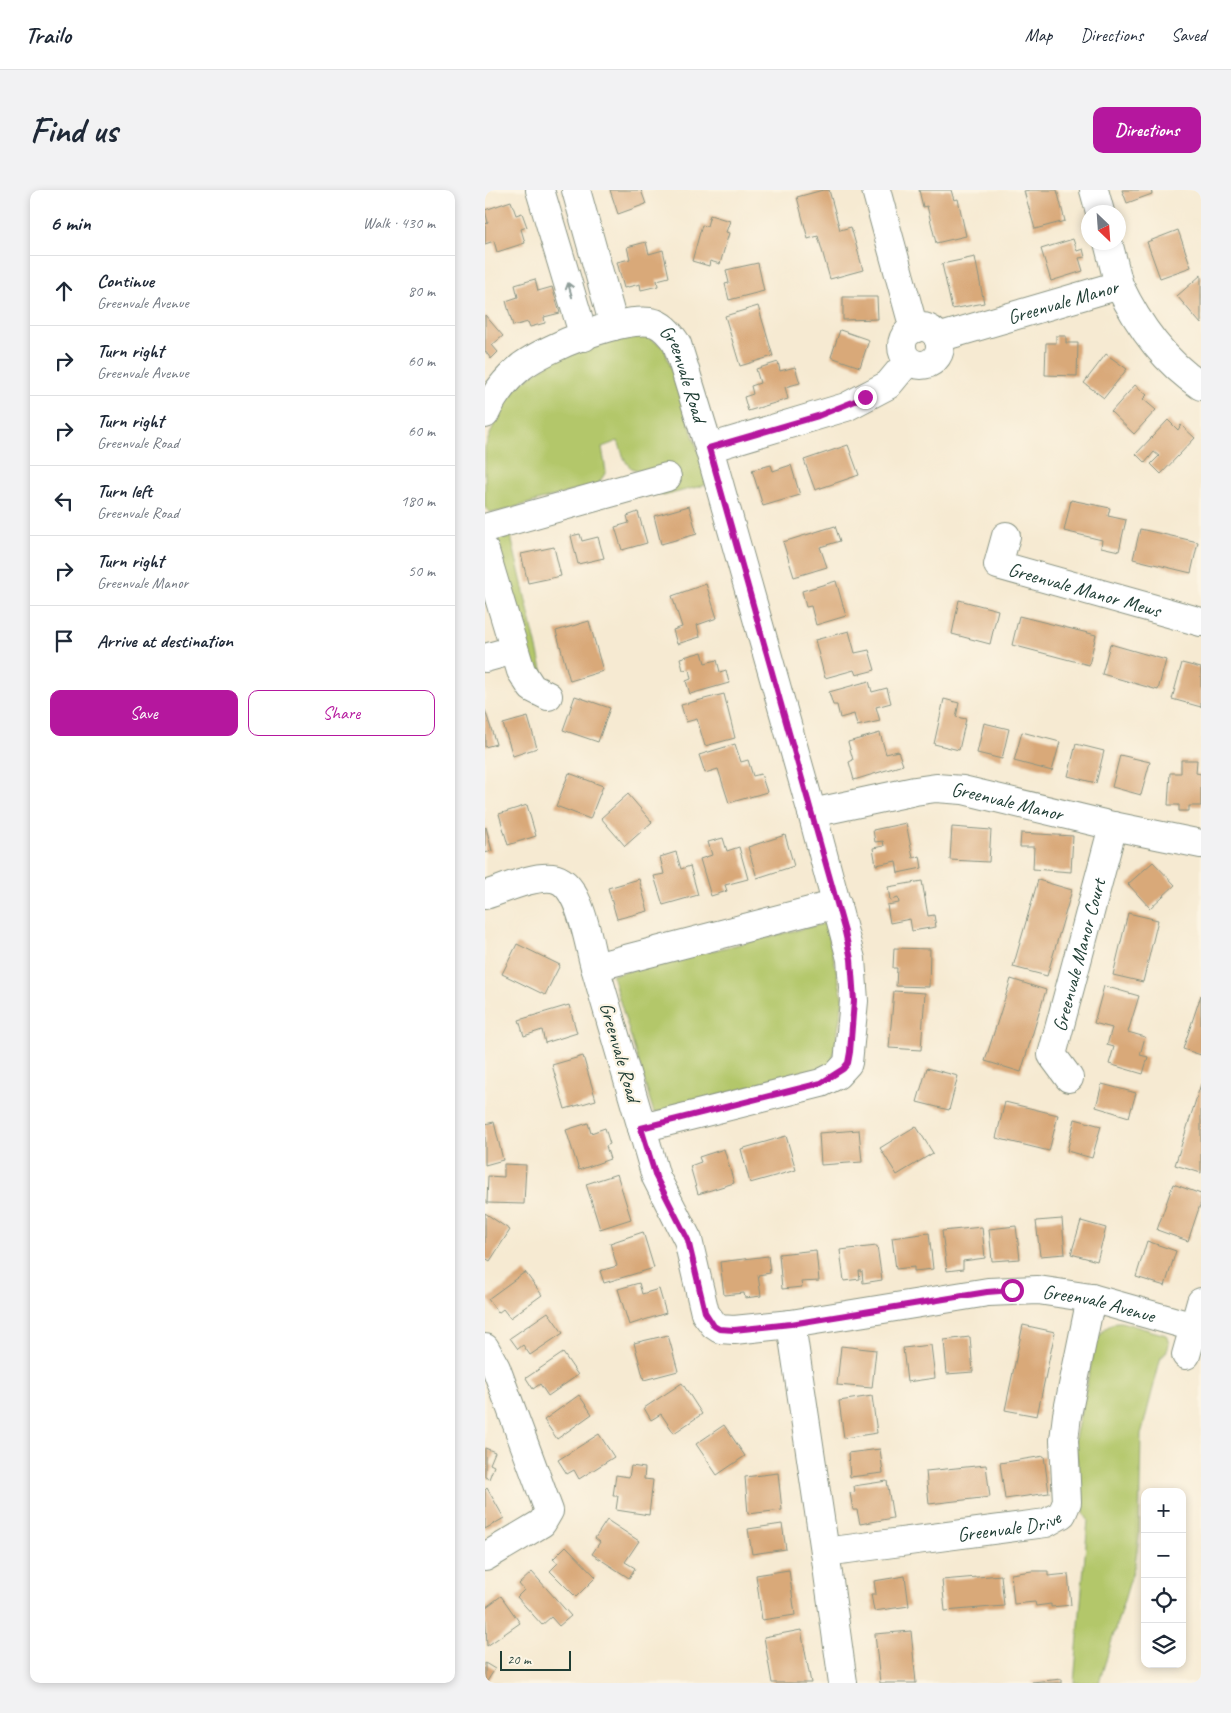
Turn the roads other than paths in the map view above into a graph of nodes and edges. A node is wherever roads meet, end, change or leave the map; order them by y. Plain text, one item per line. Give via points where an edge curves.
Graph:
1 (540, 190) edge
2 (577, 190) edge
3 (876, 190) edge
4 (1094, 190) edge
5 (1098, 205) edge
6 (587, 230) junction
7 (555, 239) junction
8 (1110, 250) edge
9 (1119, 285) junction
10 (614, 326) junction
11 (926, 333) junction
12 (584, 337) junction
13 (1201, 386) edge
14 (485, 414) edge
15 (709, 448) junction
16 (667, 477) dead end
17 (485, 528) edge
18 (1006, 536) dead end
19 (485, 551) edge
20 (1201, 622) edge
21 (514, 650) junction
22 (485, 658) edge
23 (548, 696) dead end
24 (813, 813) junction
25 (1113, 826) junction
26 (1201, 844) edge
27 (485, 895) edge
28 (837, 904) junction
29 (595, 967) junction
30 (1069, 1078) dead end
31 (641, 1128) junction
32 (1091, 1298) junction
33 (1198, 1315) edge
34 (791, 1324) junction
35 (485, 1348) edge
36 (1186, 1354) dead end
37 (825, 1552) junction
38 (485, 1557) edge
39 (843, 1683) edge

1 - 7 street
2 - 6 street
3 - 11 street
4 - 5 street
6 - 7 street
6 - 10 street
12 -> 7 street
8 - 9 street
9 - 11 street, Greenvale Manor
9 - 13 street, Greenvale Manor via 1145,334
10 - 12 street, Greenvale Road
10 - 15 street, Greenvale Road via 637,321 655,323 668,331 677,344
11 - 15 street via 939,351 933,362 920,366 908,360 888,385 846,407
12 - 14 street, Greenvale Road via 537,356 521,367 499,391
15 - 24 street, Greenvale Road
16 - 17 street
18 - 20 street, Greenvale Manor Mews via 998,566
19 - 21 street
21 - 22 street
21 - 23 street via 531,688
24 - 25 street, Greenvale Manor via 936,788 963,790
24 - 28 street, Greenvale Road
25 - 26 street, Greenvale Manor
25 - 30 street, Greenvale Manor Court via 1052,1055
27 - 29 street, Greenvale Road via 540,879 551,878 565,883 574,894
28 - 29 street
28 - 31 street, Greenvale Road via 851,959 854,1001 850,1052 843,1069 821,1083
29 - 31 street, Greenvale Road
31 - 34 street, Greenvale Avenue via 656,1177 688,1240 702,1304 709,1320 726,1331
32 - 33 street, Greenvale Avenue
32 - 34 street, Greenvale Avenue via 1038,1290 987,1292
32 - 37 street, Greenvale Drive via 1067,1415 1064,1440 1067,1502 1063,1514 1046,1523
33 - 36 street
34 - 37 street
35 - 38 street via 496,1368 549,1511 542,1523
37 - 39 street

